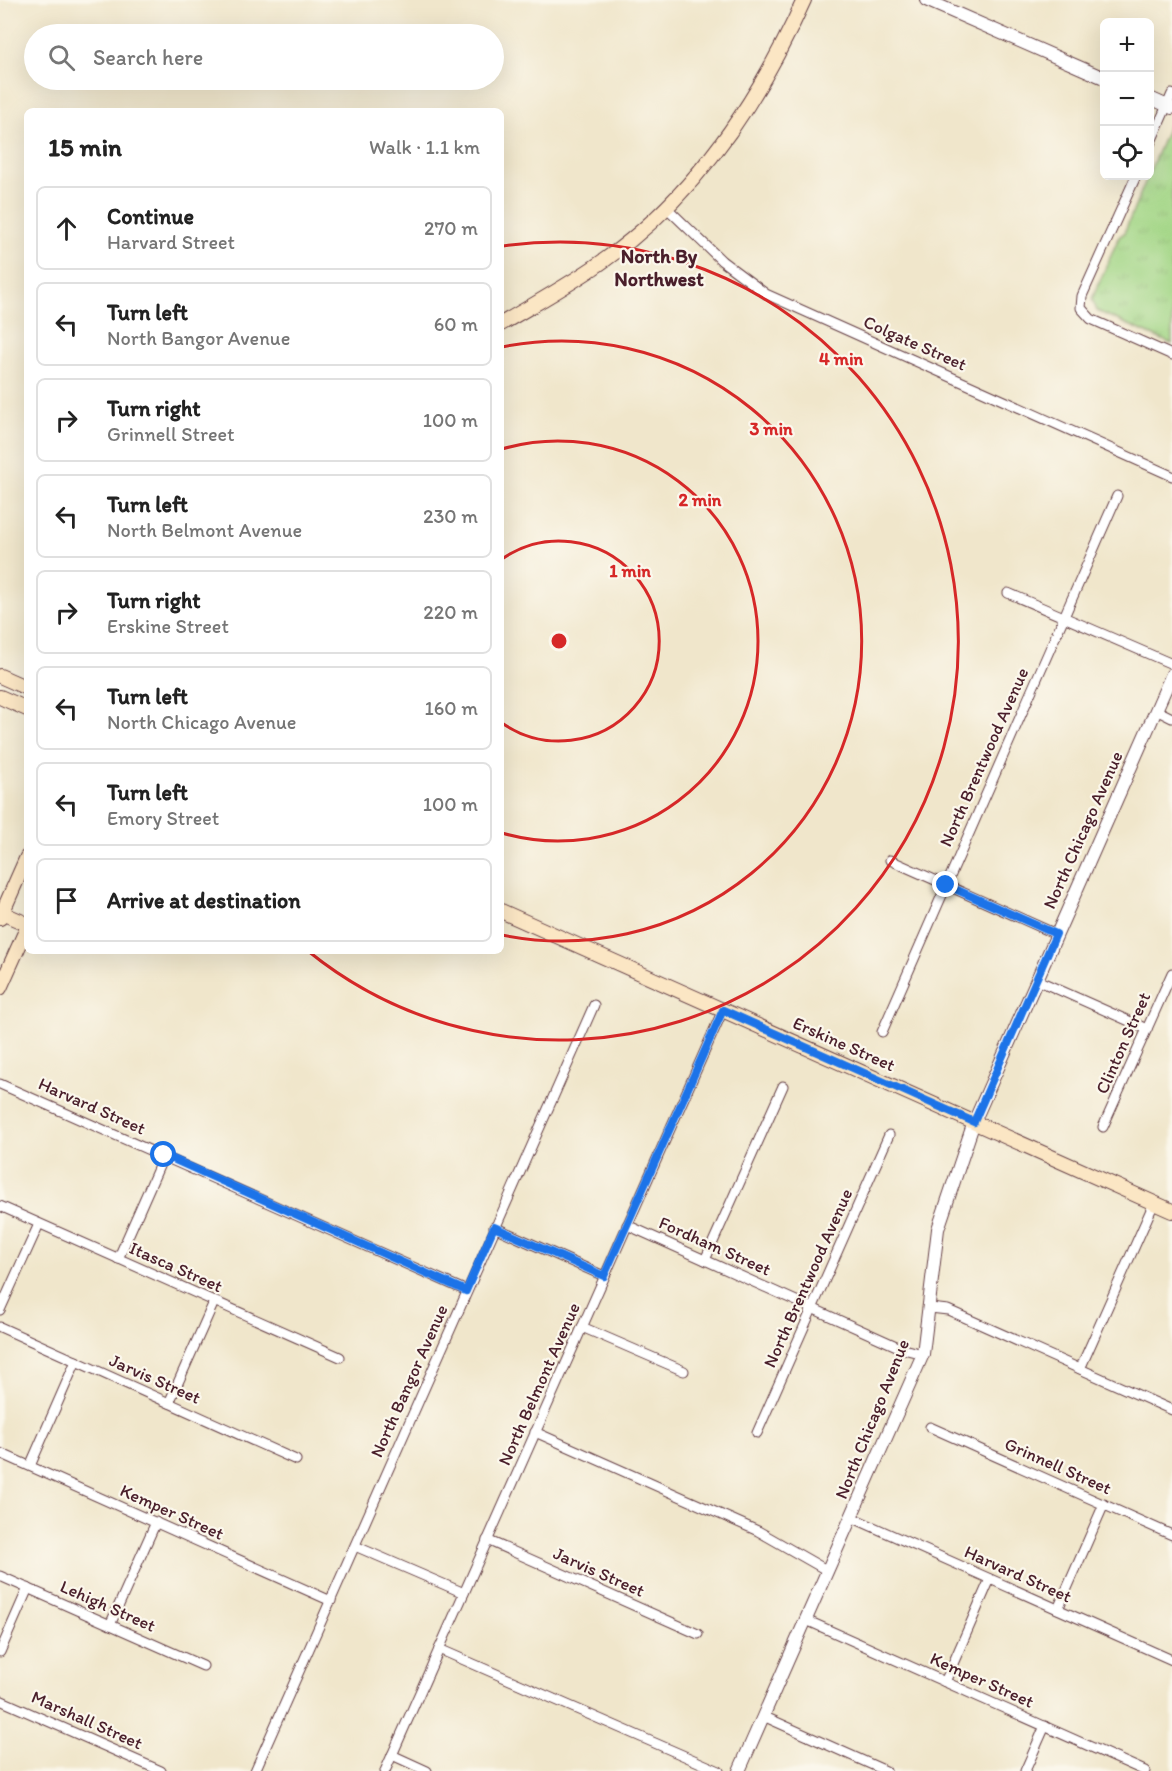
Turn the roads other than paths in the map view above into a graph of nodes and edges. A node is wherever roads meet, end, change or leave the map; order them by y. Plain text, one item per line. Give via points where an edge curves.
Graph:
1 (804, 0) edge
2 (926, 0) edge
3 (1100, 76) edge
4 (1154, 99) edge
5 (1170, 102) edge
6 (1154, 134) edge
7 (1134, 180) edge
8 (666, 207) junction
9 (504, 322) edge
10 (1172, 355) edge
11 (1172, 476) edge
12 (1117, 496) dead end
13 (1008, 593) dead end
14 (1063, 616) junction
15 (1172, 664) edge
16 (1172, 674) edge
17 (0, 676) edge
18 (24, 687) edge
19 (0, 698) edge
20 (24, 709) edge
21 (1156, 710) junction
22 (1172, 717) edge
23 (890, 860) dead end
24 (24, 864) edge
25 (946, 885) junction
26 (504, 912) edge
27 (1, 916) edge
28 (24, 923) edge
29 (1056, 934) junction
30 (24, 935) edge
31 (1172, 973) edge
32 (1037, 980) junction
33 (0, 988) edge
34 (594, 1005) dead end
35 (723, 1010) junction
36 (1147, 1029) junction
37 (882, 1032) dead end
38 (0, 1084) edge
39 (783, 1086) dead end
40 (974, 1122) junction
41 (1103, 1127) dead end
42 (889, 1135) dead end
43 (164, 1155) junction
44 (1154, 1203) junction
45 (0, 1206) edge
46 (1172, 1211) edge
47 (39, 1224) junction
48 (627, 1225) junction
49 (494, 1227) junction
50 (118, 1259) junction
51 (705, 1260) junction
52 (604, 1276) junction
53 (466, 1291) junction
54 (214, 1302) junction
55 (813, 1308) junction
56 (930, 1308) junction
57 (0, 1310) edge
58 (0, 1327) edge
59 (582, 1327) junction
60 (923, 1354) junction
61 (340, 1357) dead end
62 (76, 1361) junction
63 (1080, 1369) junction
64 (684, 1371) dead end
65 (169, 1403) junction
66 (1172, 1410) edge
67 (930, 1427) dead end
68 (536, 1432) junction
69 (757, 1433) dead end
70 (0, 1453) edge
71 (296, 1460) dead end
72 (30, 1466) junction
73 (1104, 1504) junction
74 (851, 1518) junction
75 (156, 1522) junction
76 (1172, 1535) edge
77 (487, 1540) junction
78 (355, 1546) junction
79 (828, 1571) junction
80 (0, 1576) edge
81 (990, 1579) junction
82 (28, 1588) junction
83 (464, 1593) junction
84 (331, 1600) junction
85 (1058, 1609) junction
86 (806, 1620) junction
87 (110, 1625) junction
88 (698, 1634) dead end
89 (439, 1649) junction
90 (0, 1652) edge
91 (1172, 1660) edge
92 (203, 1666) dead end
93 (945, 1682) junction
94 (0, 1700) edge
95 (763, 1716) junction
96 (1045, 1726) junction
97 (392, 1755) junction
98 (161, 1771) edge
99 (255, 1771) edge
100 (385, 1771) edge
101 (427, 1771) edge
102 (718, 1771) edge
103 (739, 1771) edge
104 (886, 1771) edge
105 (1025, 1771) edge
106 (1145, 1771) edge

1 - 8 main road via 756,96 723,143
2 - 3 street
4 - 5 street
5 - 6 street
7 - 10 street via 1082,296 1081,308 1091,319
8 - 9 main road via 607,259
8 - 11 street, Colgate Street via 722,261 766,294
12 - 14 street, North Brentwood Avenue
13 - 14 street
14 - 15 street
14 - 25 street, North Brentwood Avenue
16 - 21 street, North Chicago Avenue
17 - 18 main road
19 - 20 main road
21 - 22 street
21 - 29 street, North Chicago Avenue
23 - 25 street
24 - 27 main road
25 - 29 street
25 - 37 street, North Brentwood Avenue
26 - 35 main road, Erskine Street
27 - 28 main road
29 - 32 street, North Chicago Avenue
30 - 33 main road
31 - 36 street, Clinton Street
32 - 36 street
32 - 40 street, North Chicago Avenue
34 - 49 street, North Bangor Avenue
35 - 40 main road, Erskine Street
35 - 48 street, North Belmont Avenue
36 - 41 street, Clinton Street
38 - 43 street, Harvard Street
39 - 51 street
40 - 44 main road, Erskine Street
40 - 56 street, North Chicago Avenue via 938,1229
42 - 55 street, North Brentwood Avenue
43 - 50 street
43 - 53 street, Harvard Street
44 - 46 main road, Erskine Street
44 - 63 street
45 - 47 street, Itasca Street
47 - 50 street, Itasca Street
47 - 57 street
48 - 51 street, Fordham Street
48 - 52 street, North Belmont Avenue
49 - 52 street
49 - 53 street, North Bangor Avenue
50 - 54 street, Itasca Street
51 - 55 street, Fordham Street
52 - 59 street, North Belmont Avenue
53 - 78 street, North Bangor Avenue
54 - 61 street, Itasca Street
54 - 65 street
55 - 60 street, Fordham Street via 903,1349
55 - 69 street, North Brentwood Avenue
56 - 60 street, North Chicago Avenue
56 - 63 street via 948,1310
58 - 62 street, Jarvis Street
59 - 64 street
59 - 68 street, North Belmont Avenue
60 - 74 street, North Chicago Avenue
62 - 65 street, Jarvis Street
62 - 72 street
63 - 66 street
65 - 71 street, Jarvis Street
67 - 73 street, Grinnell Street
68 - 77 street, North Belmont Avenue
68 - 79 street via 758,1531
70 - 72 street, Kemper Street
72 - 75 street, Kemper Street
73 - 76 street, Grinnell Street
73 - 85 street
74 - 79 street, North Chicago Avenue
74 - 81 street, Harvard Street
75 - 84 street, Kemper Street
75 - 87 street
77 - 83 street, North Belmont Avenue
77 - 88 street, Jarvis Street
78 - 83 street
78 - 84 street, North Bangor Avenue
79 - 86 street, North Chicago Avenue
80 - 82 street, Lehigh Street
81 - 85 street, Harvard Street
81 - 93 street
82 - 87 street, Lehigh Street
82 - 90 street
83 - 89 street, North Belmont Avenue
84 - 99 street, North Bangor Avenue
85 - 91 street, Harvard Street
86 - 93 street, Kemper Street
86 - 95 street, North Chicago Avenue
87 - 92 street, Lehigh Street
89 - 97 street, North Belmont Avenue
89 - 102 street
93 - 96 street, Kemper Street
94 - 98 street, Marshall Street
95 - 103 street, North Chicago Avenue
95 - 104 street
96 - 105 street
96 - 106 street, Kemper Street
97 - 100 street, North Belmont Avenue
97 - 101 street

